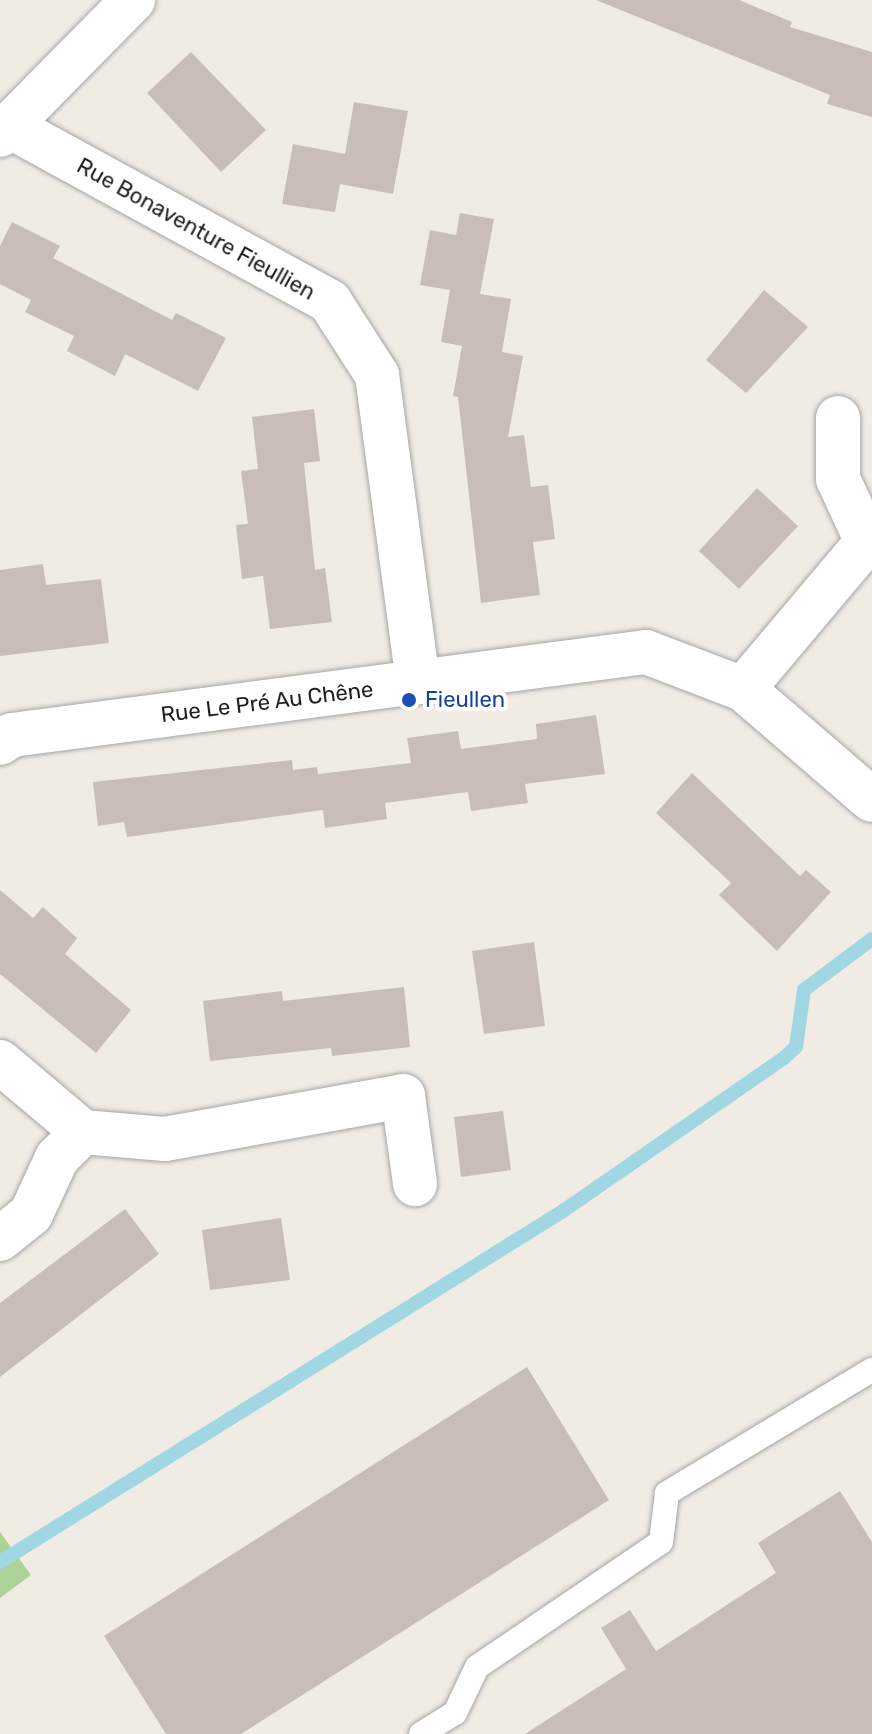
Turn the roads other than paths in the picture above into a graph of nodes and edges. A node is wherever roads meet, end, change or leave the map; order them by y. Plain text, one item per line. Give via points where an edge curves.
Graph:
1 (133, 0) edge
2 (5, 131) edge
3 (838, 418) dead end
4 (418, 682) junction
5 (743, 689) junction
6 (0, 743) edge
7 (872, 800) edge
8 (0, 1062) edge
9 (83, 1132) junction
10 (415, 1184) dead end
11 (0, 1239) edge
12 (872, 1370) edge
13 (421, 1734) edge

1 - 2 street
2 - 4 street, Rue Bonaventure Fieullien via 330,302 377,375
3 - 5 street via 838,479 867,542
4 - 5 street, Rue Le Pré Au Chêne via 646,652
4 - 6 street, Rue Le Pré Au Chêne via 12,735
5 - 7 street, Rue Le Pré Au Chêne
8 - 9 street
9 - 10 street via 165,1139 403,1096
9 - 11 street via 57,1158 31,1214
12 - 13 lane via 667,1493 661,1542 477,1667 455,1713

